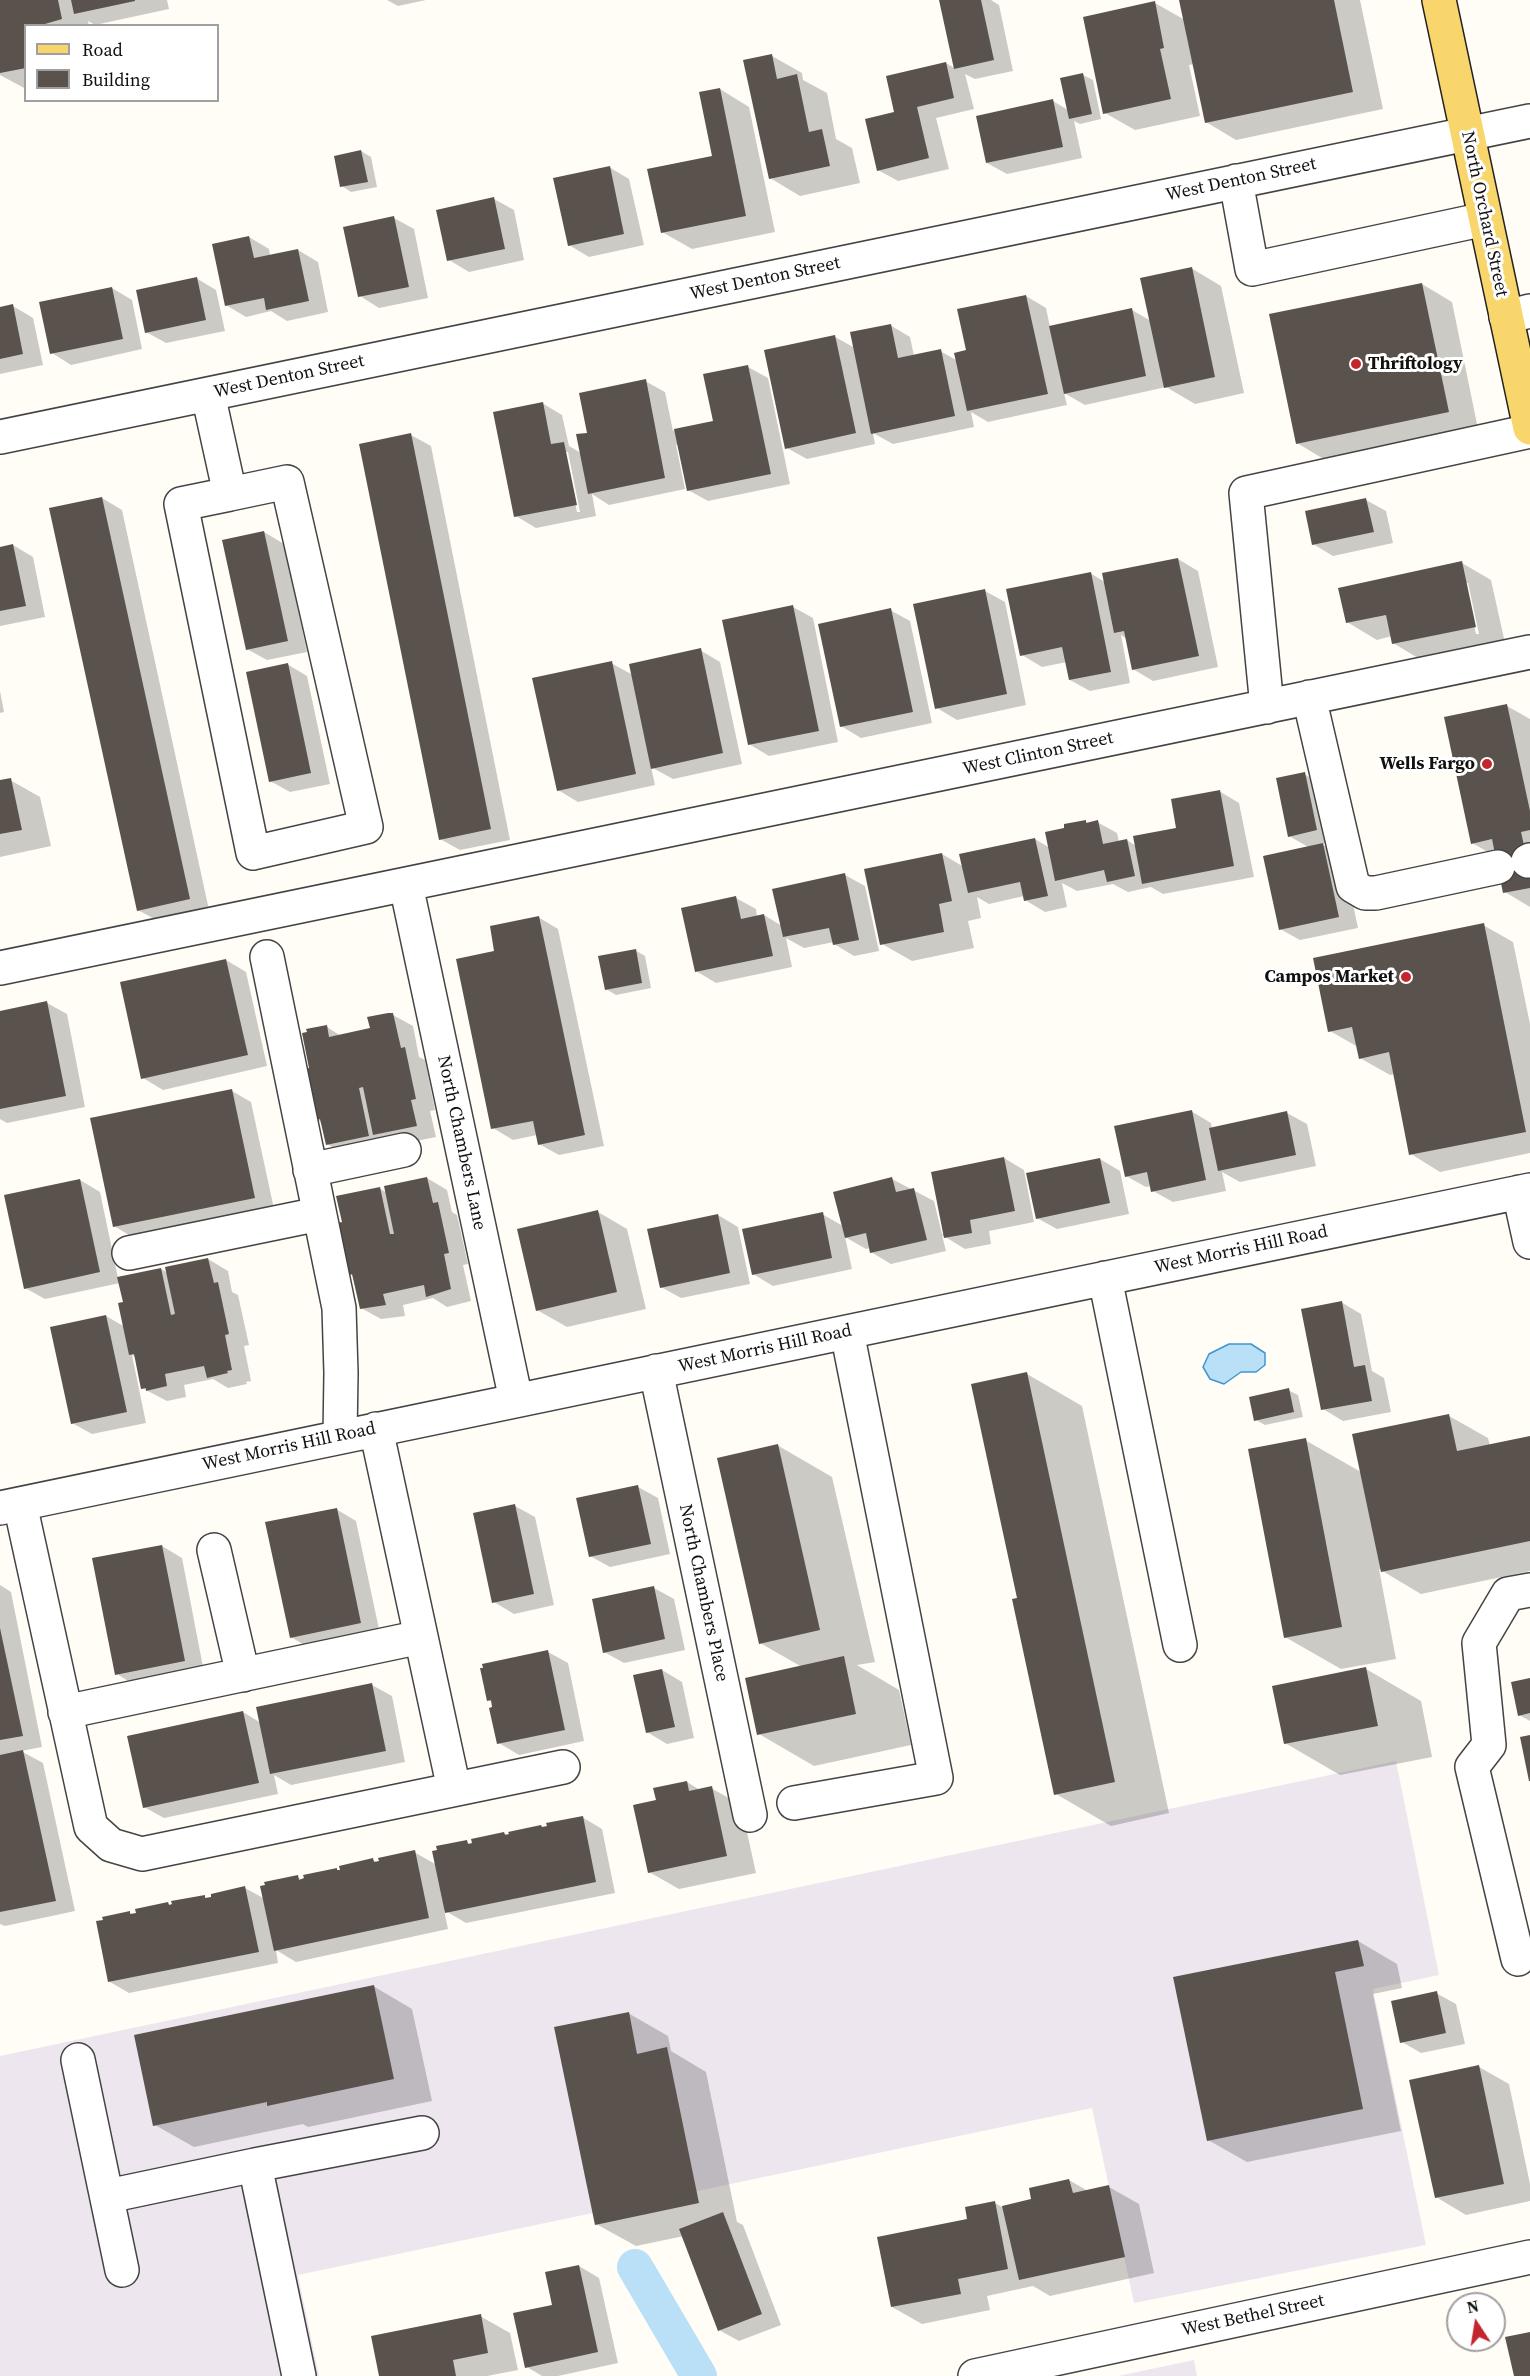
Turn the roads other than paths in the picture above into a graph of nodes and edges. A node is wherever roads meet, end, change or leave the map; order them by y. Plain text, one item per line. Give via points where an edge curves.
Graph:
1 (1439, 0) edge
2 (1530, 121) edge
3 (1467, 134) junction
4 (1236, 181) junction
5 (1485, 219) junction
6 (1518, 314) edge
7 (208, 394) junction
8 (1530, 430) edge
9 (0, 437) edge
10 (230, 494) junction
11 (1530, 652) edge
12 (1309, 698) junction
13 (1267, 707) junction
14 (1518, 863) edge
15 (406, 885) junction
16 (267, 957) dead end
17 (0, 968) edge
18 (404, 1150) dead end
19 (310, 1170) junction
20 (1524, 1191) edge
21 (319, 1214) junction
22 (1530, 1242) edge
23 (129, 1253) dead end
24 (1105, 1278) junction
25 (847, 1332) junction
26 (656, 1371) junction
27 (516, 1400) junction
28 (376, 1429) junction
29 (340, 1437) junction
30 (10, 1506) edge
31 (214, 1550) dead end
32 (1530, 1590) edge
33 (421, 1637) junction
34 (1180, 1645) dead end
35 (243, 1674) junction
36 (65, 1712) junction
37 (563, 1767) dead end
38 (454, 1789) junction
39 (794, 1803) dead end
40 (750, 1815) dead end
41 (1518, 1959) dead end
42 (78, 2060) dead end
43 (422, 2133) dead end
44 (255, 2165) junction
45 (108, 2196) junction
46 (1530, 2257) edge
47 (122, 2270) dead end
48 (300, 2376) edge
49 (975, 2376) edge

1 - 3 main road, North Orchard Street
2 - 3 street, West Denton Street
3 - 4 street, West Denton Street
3 - 5 main road, North Orchard Street
4 - 5 street via 1252,269
4 - 7 street, West Denton Street
5 - 6 main road, North Orchard Street
6 - 8 main road, North Orchard Street
7 - 9 street, West Denton Street
7 - 10 street
8 - 13 street via 1246,493
10 - 10 street via 181,504 253,853 366,827 287,482
11 - 12 street, West Clinton Street
12 - 13 street, West Clinton Street
12 - 14 street via 1353,886 1365,893 1376,893
13 - 15 street, West Clinton Street
15 - 17 street, West Clinton Street
15 - 27 street, North Chambers Lane
16 - 19 street
18 - 19 street
19 - 21 street
20 - 22 street
20 - 24 street, West Morris Hill Road
21 - 23 street
21 - 29 street via 339,1308
24 - 25 street, West Morris Hill Road
24 - 34 street
25 - 26 street, West Morris Hill Road
25 - 39 street via 936,1778
26 - 27 street, West Morris Hill Road
26 - 40 street, North Chambers Place
27 - 28 street, West Morris Hill Road
28 - 29 street, West Morris Hill Road
28 - 33 street
29 - 30 street, West Morris Hill Road
30 - 36 street
31 - 35 street
32 - 41 street via 1508,1594 1479,1643 1489,1745 1472,1767
33 - 35 street
33 - 38 street
35 - 36 street
36 - 38 street via 91,1827 111,1845 142,1854
37 - 38 street
42 - 45 street
43 - 44 street
44 - 45 street
44 - 48 street
45 - 47 street
46 - 49 street, West Bethel Street

